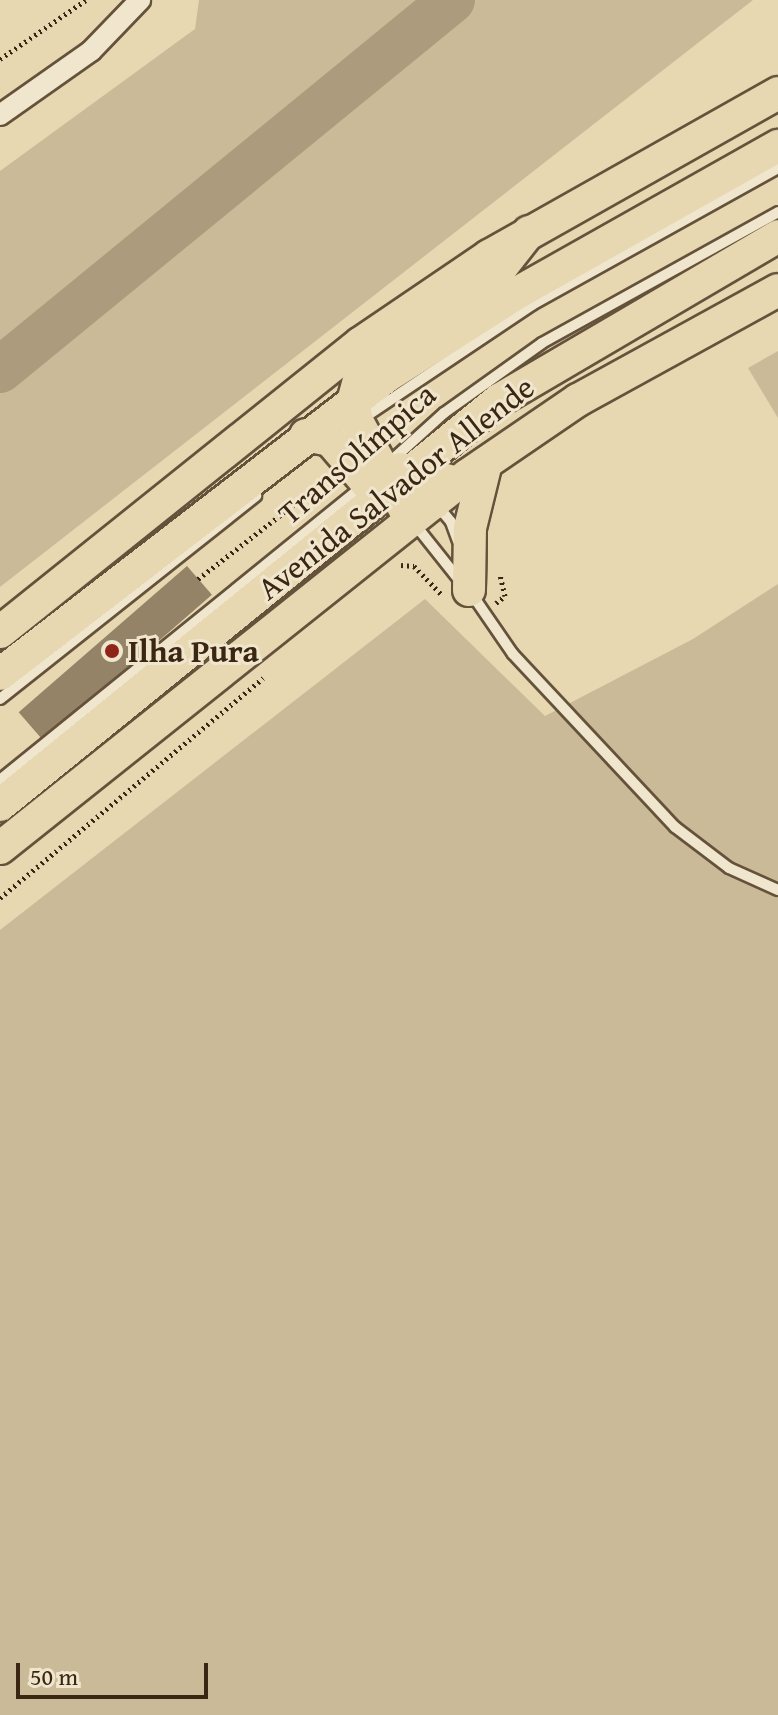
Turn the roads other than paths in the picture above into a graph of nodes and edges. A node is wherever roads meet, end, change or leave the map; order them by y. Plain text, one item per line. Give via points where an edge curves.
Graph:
1 (140, 0) edge
2 (778, 93) edge
3 (0, 115) edge
4 (778, 146) edge
5 (778, 168) edge
6 (778, 212) edge
7 (529, 232) junction
8 (778, 236) edge
9 (778, 290) edge
10 (355, 412) junction
11 (318, 438) junction
12 (486, 463) junction
13 (283, 474) dead end
14 (272, 483) dead end
15 (400, 484) junction
16 (458, 596) junction
17 (0, 632) edge
18 (0, 674) edge
19 (0, 699) edge
20 (0, 780) edge
21 (0, 805) edge
22 (0, 848) edge
23 (778, 890) edge

1 - 3 street via 91,51
2 - 7 main road
4 - 10 main road via 517,293
5 - 10 lane, TransOlímpica via 532,305
6 - 15 lane, TransOlímpica via 542,343 444,413
7 - 10 main road via 500,269 369,359
7 - 17 main road via 361,343
8 - 15 main road, Avenida Salvador Allende via 499,400
9 - 12 main road, Avenida Salvador Allende via 578,400
10 - 11 main road
10 - 15 main road
11 - 13 lane, TransOlímpica
11 - 15 main road
11 - 18 main road
12 - 15 main road, Avenida Salvador Allende
12 - 16 main road
14 - 19 lane, TransOlímpica
15 - 16 lane
15 - 16 lane via 456,532
15 - 20 lane, TransOlímpica
15 - 21 main road, Avenida Salvador Allende
15 - 22 main road, Avenida Salvador Allende
16 - 23 lane via 675,827 729,868

